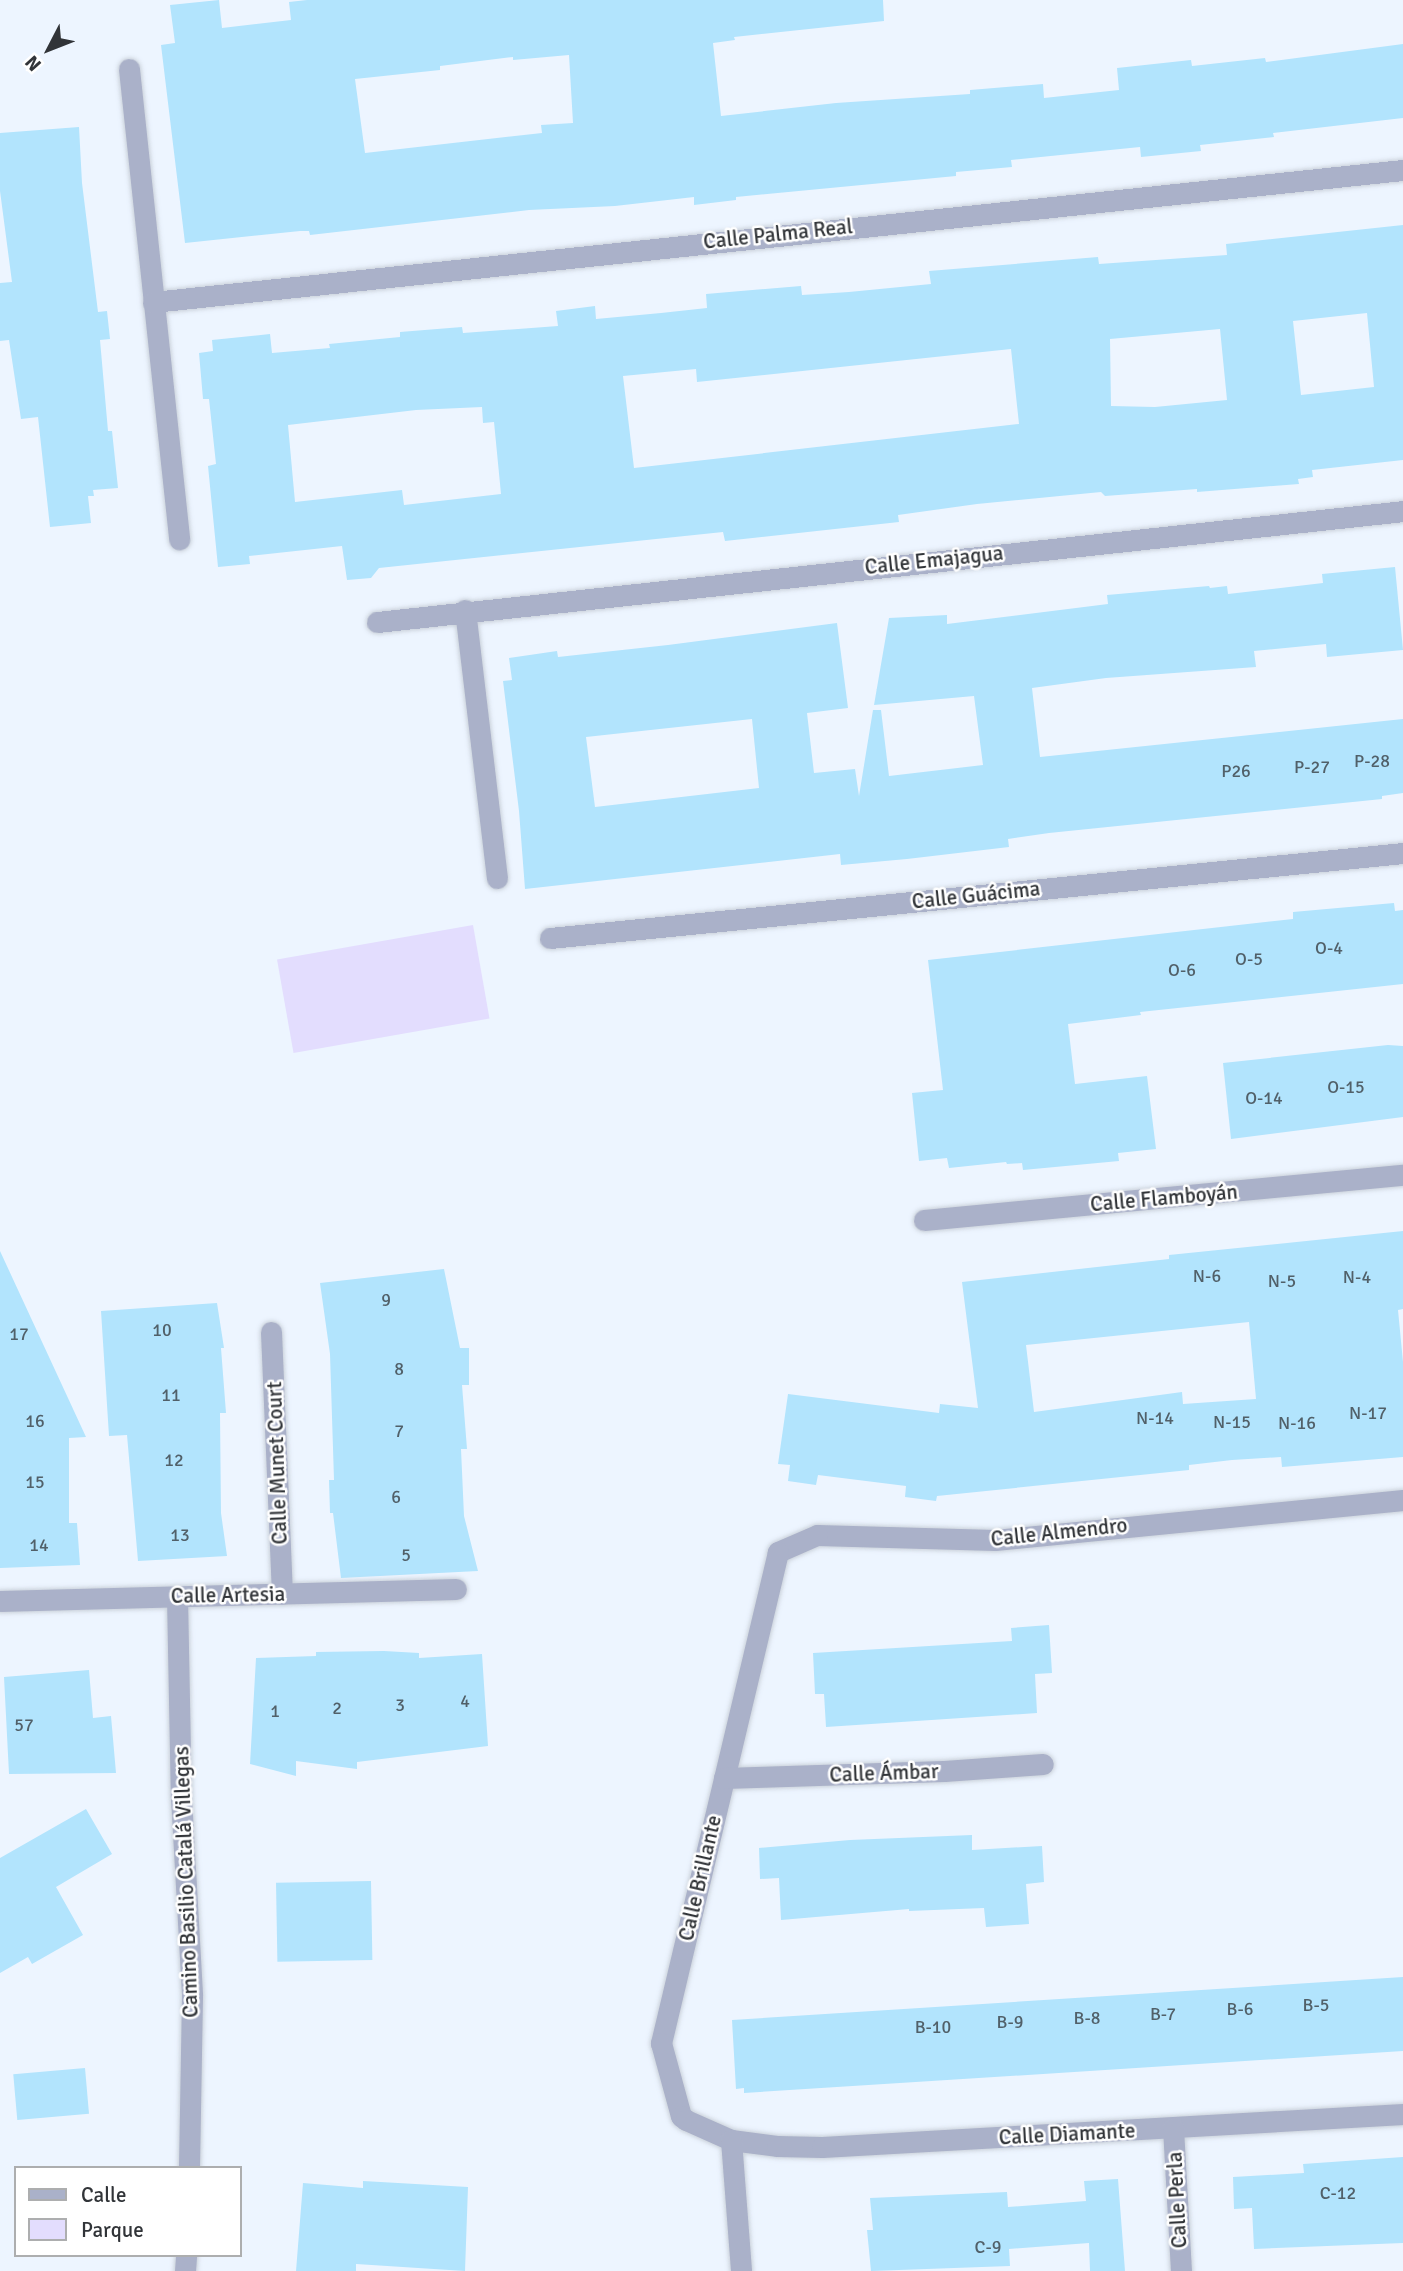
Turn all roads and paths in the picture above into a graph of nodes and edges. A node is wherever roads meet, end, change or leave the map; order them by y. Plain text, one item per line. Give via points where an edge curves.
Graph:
1 (129, 69) dead end
2 (1403, 170) edge
3 (153, 302) junction
4 (1403, 511) edge
5 (179, 539) dead end
6 (465, 610) junction
7 (377, 622) dead end
8 (1403, 853) edge
9 (497, 878) dead end
10 (550, 938) dead end
11 (1403, 1175) edge
12 (924, 1220) dead end
13 (271, 1332) dead end
14 (1403, 1500) edge
15 (456, 1589) dead end
16 (282, 1594) junction
17 (177, 1597) junction
18 (0, 1601) edge
19 (764, 1610) joint
20 (1043, 1764) dead end
21 (724, 1778) junction
22 (1403, 2113) edge
23 (1173, 2128) junction
24 (731, 2140) junction
25 (189, 2166) edge
26 (741, 2271) edge
27 (1181, 2271) edge

1 - 3 street
2 - 3 street, Calle Palma Real
3 - 5 street
4 - 6 street, Calle Emajagua
6 - 7 street, Calle Emajagua
6 - 9 street
8 - 10 street, Calle Guácima
11 - 12 street, Calle Flamboyán
13 - 16 street, Calle Munet Court
14 - 19 street, Calle Almendro via 995,1540 817,1535 778,1552
15 - 16 street, Calle Artesia
16 - 17 street, Calle Artesia
17 - 18 street, Calle Artesia
17 - 25 street, Camino Basilio Catalá Villegas via 181,1797 192,1996
19 - 21 street, Calle Brillante
20 - 21 street, Calle Ámbar
21 - 24 street, Calle Brillante via 660,2043 681,2116
22 - 23 street, Calle Diamante
23 - 24 street, Calle Diamante via 822,2147
23 - 27 street, Calle Perla
24 - 26 street

